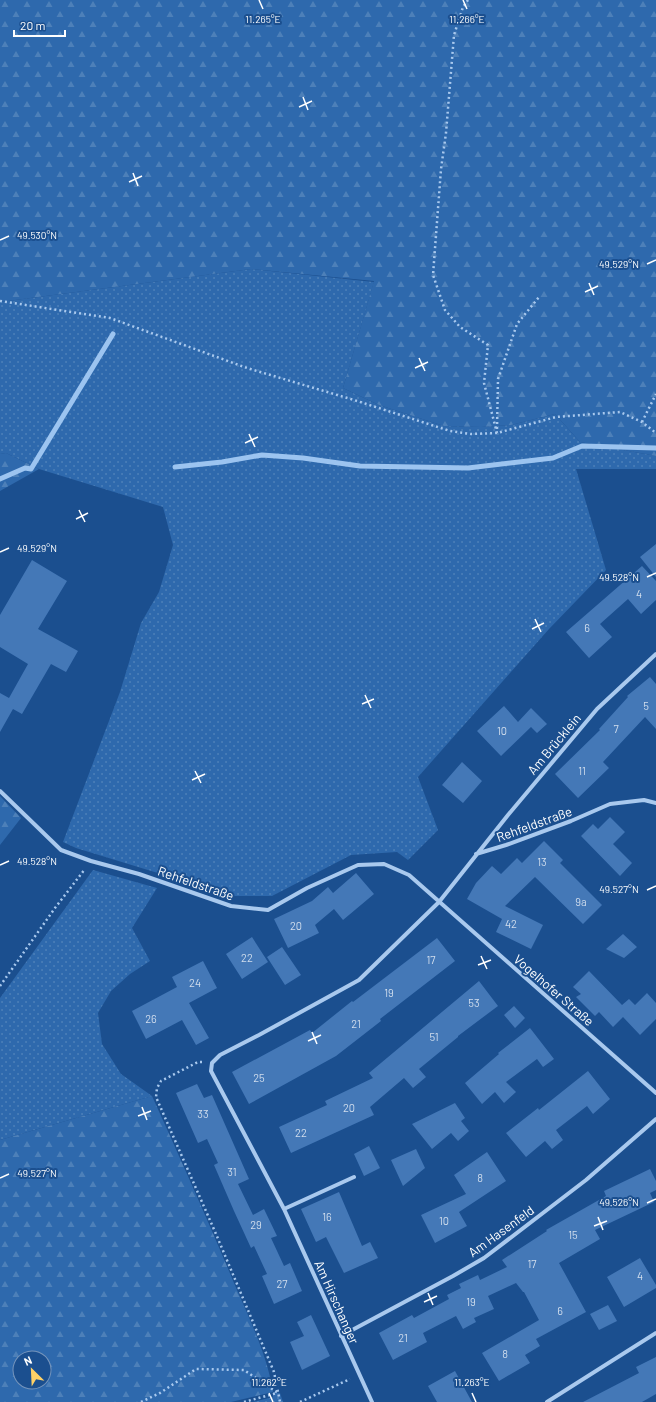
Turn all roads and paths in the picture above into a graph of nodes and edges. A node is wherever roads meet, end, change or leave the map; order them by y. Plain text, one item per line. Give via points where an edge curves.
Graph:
1 (468, 0) edge
2 (539, 297) dead end
3 (0, 301) edge
4 (656, 394) edge
5 (642, 422) junction
6 (497, 433) junction
7 (656, 433) edge
8 (656, 654) edge
9 (0, 791) edge
10 (656, 803) edge
11 (476, 854) junction
12 (91, 861) junction
13 (439, 902) junction
14 (0, 986) edge
15 (212, 1063) junction
16 (656, 1093) edge
17 (656, 1118) edge
18 (354, 1177) dead end
19 (284, 1210) junction
20 (656, 1333) edge
21 (341, 1336) junction
22 (359, 1375) junction
23 (278, 1393) junction
24 (141, 1402) edge
25 (244, 1402) edge
26 (280, 1402) edge
27 (300, 1402) edge
28 (372, 1402) edge
29 (547, 1402) edge

1 - 6 path via 463,7 454,35 433,275 445,310 460,327 488,345 484,383
2 - 6 path via 517,324 498,379
3 - 6 path via 110,318 247,368 423,423 471,434
4 - 5 path
5 - 6 path via 620,412 556,417
5 - 7 path
8 - 11 street, Am Brücklein via 597,709
9 - 12 street, Rehfeldstraße via 61,850
10 - 11 street, Rehfeldstraße via 644,800 610,804 572,821
11 - 13 street
12 - 13 street, Rehfeldstraße via 139,874 231,906 268,910 307,888 358,865 384,864 409,875
12 - 14 path
13 - 15 street via 359,980 220,1055
13 - 16 street, Vogelhofer Straße
15 - 19 street, Am Hirschanger via 211,1071
15 - 23 path via 198,1062 161,1081 156,1097 274,1372
17 - 21 street, Am Hasenfeld via 586,1180 484,1258
18 - 19 street
19 - 21 street, Am Hirschanger
20 - 29 street
21 - 22 street, Am Hirschanger
22 - 27 path
22 - 28 street, Am Hirschanger
23 - 24 path via 244,1370 196,1369
23 - 25 path
23 - 26 path

